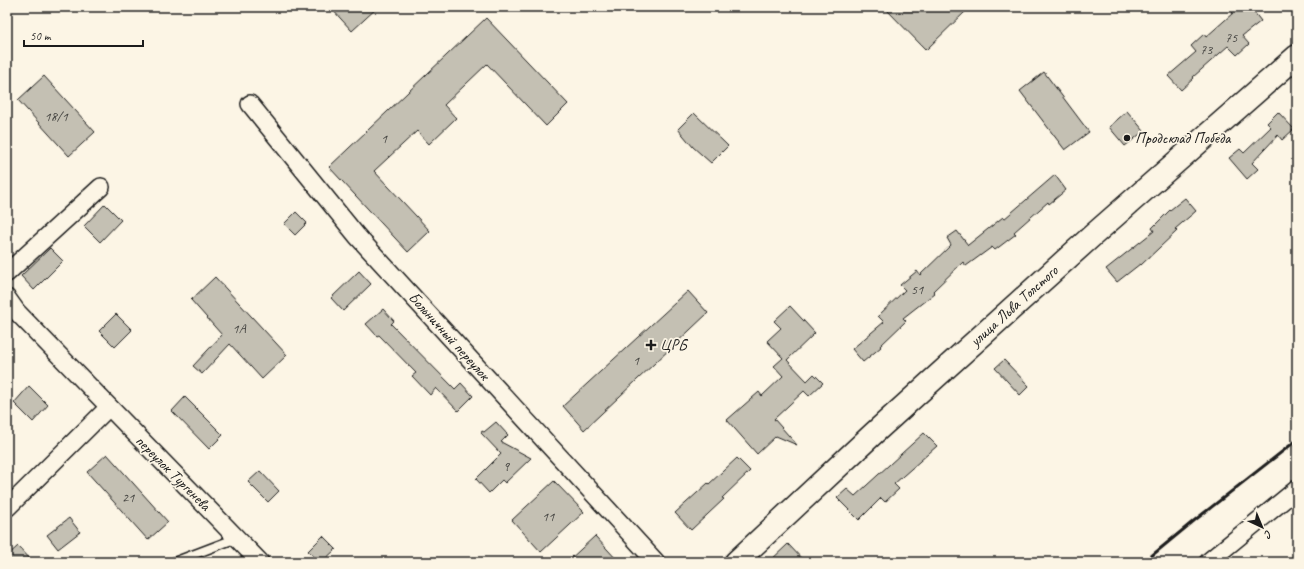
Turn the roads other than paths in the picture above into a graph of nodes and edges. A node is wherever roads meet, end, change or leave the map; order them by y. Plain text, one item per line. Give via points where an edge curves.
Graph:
1 (1297, 56) edge
2 (250, 104) dead end
3 (101, 187) dead end
4 (7, 273) edge
5 (7, 298) edge
6 (108, 407) junction
7 (1297, 489) edge
8 (7, 508) edge
9 (237, 538) junction
10 (174, 562) edge
11 (260, 562) edge
12 (656, 562) edge
13 (736, 562) edge
14 (1208, 562) edge

1 - 13 main road, улица Льва Толстого via 1086,241
2 - 12 street, Больничный переулок via 357,236
3 - 4 street
5 - 6 street, переулок Тургенева via 17,312
6 - 8 street
6 - 9 street, переулок Тургенева
7 - 14 street
9 - 10 lane
9 - 11 street, переулок Тургенева

